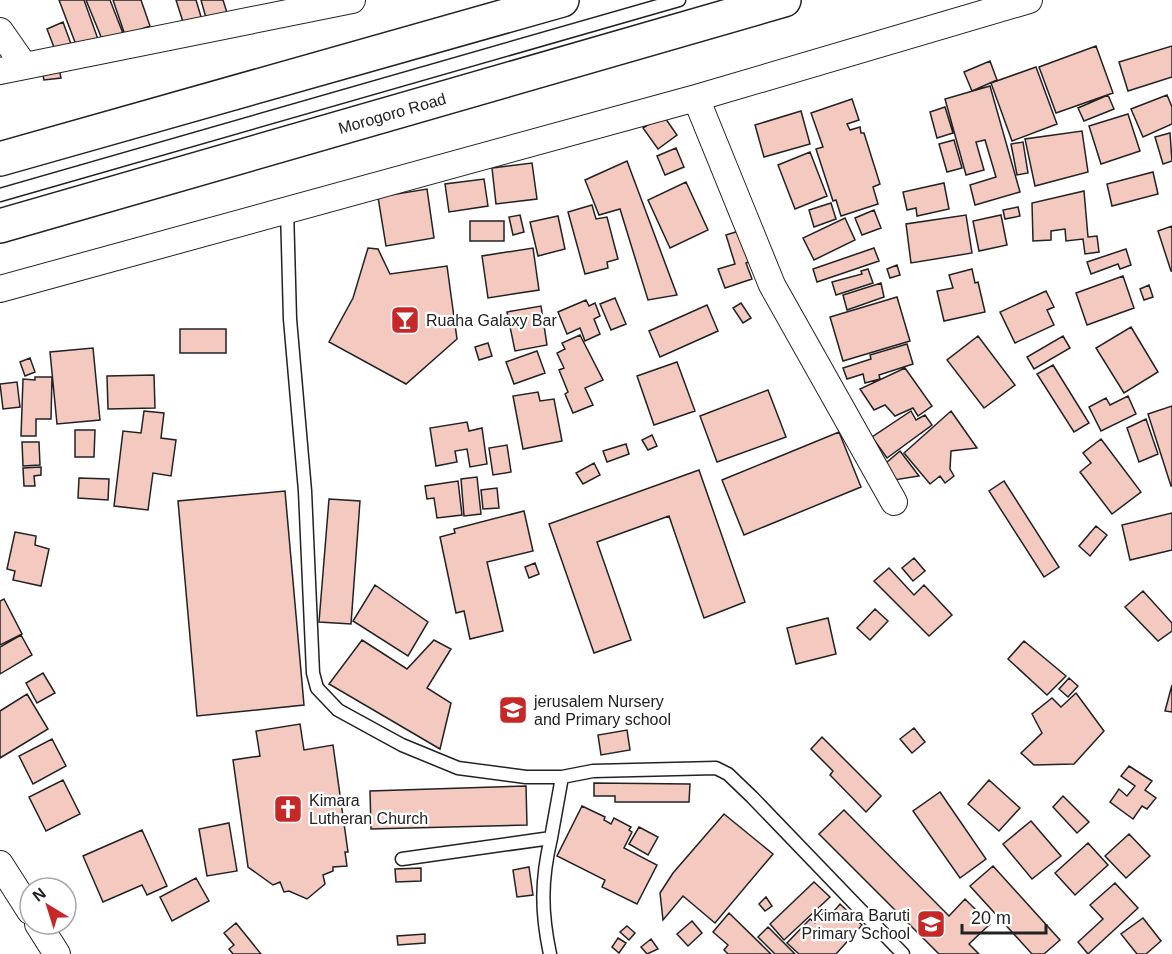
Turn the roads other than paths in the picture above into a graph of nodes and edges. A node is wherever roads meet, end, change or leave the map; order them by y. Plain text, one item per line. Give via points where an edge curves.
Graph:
1 (352, 0) edge
2 (562, 0) edge
3 (679, 0) edge
4 (784, 0) edge
5 (1029, 0) edge
6 (495, 9) edge
7 (0, 31) edge
8 (11, 68) edge
9 (696, 98) junction
10 (0, 159) edge
11 (0, 195) edge
12 (287, 208) junction
13 (0, 226) edge
14 (0, 289) edge
15 (894, 502) dead end
16 (562, 777) junction
17 (550, 838) junction
18 (402, 859) dead end
19 (0, 864) edge
20 (18, 892) edge
21 (46, 936) edge
22 (57, 954) edge
23 (550, 954) edge
24 (903, 954) edge

1 - 8 street
2 - 6 highway
3 - 11 lane, Morogoro Road
4 - 13 highway, Morogoro Road
5 - 9 street
6 - 10 highway
7 - 8 street
9 - 12 street
9 - 15 street via 772,285
12 - 14 street
12 - 16 lane via 290,318 317,688 338,710 458,768 526,777
16 - 17 lane
16 - 24 lane via 595,771 716,768 728,774
17 - 18 lane
17 - 23 lane via 543,873 543,921
19 - 20 street
21 - 22 street

